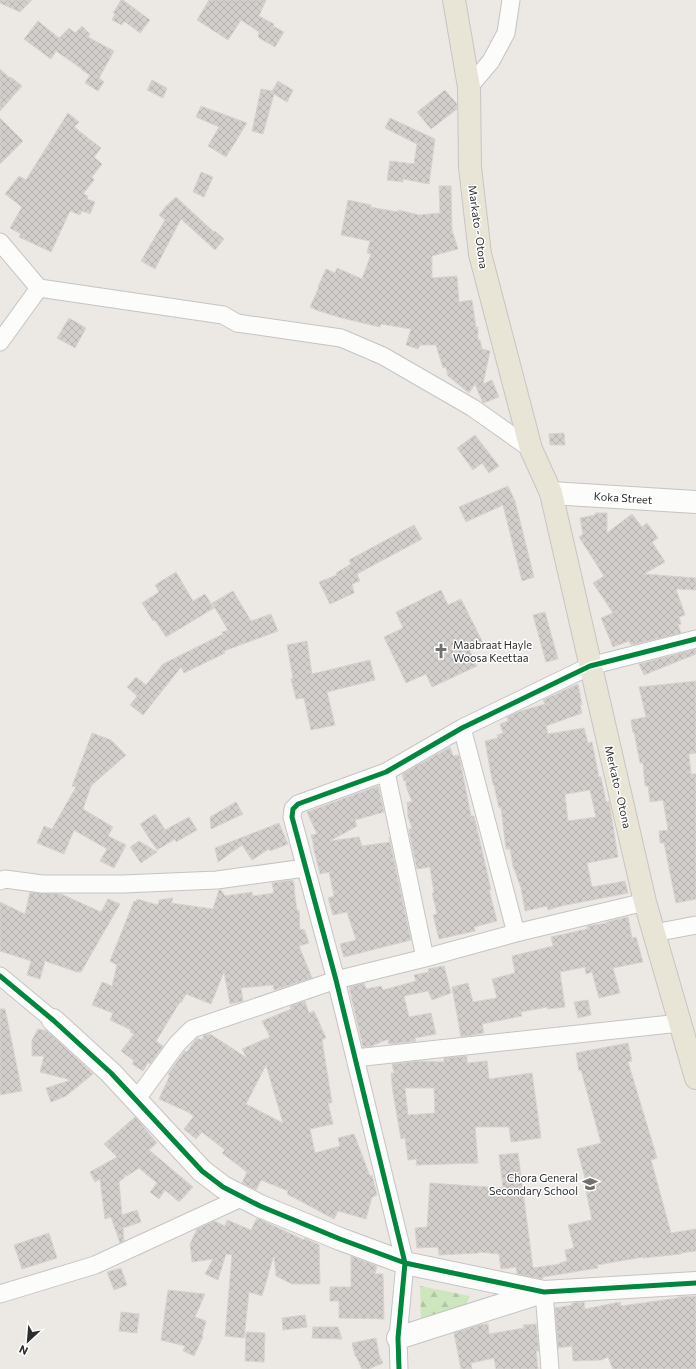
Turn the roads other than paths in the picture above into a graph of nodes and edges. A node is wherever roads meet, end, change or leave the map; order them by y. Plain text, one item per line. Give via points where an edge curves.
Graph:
1 (454, 0) edge
2 (511, 0) edge
3 (469, 87) junction
4 (0, 242) edge
5 (39, 288) junction
6 (0, 342) edge
7 (531, 449) junction
8 (551, 493) junction
9 (696, 502) edge
10 (696, 639) edge
11 (590, 666) junction
12 (462, 728) junction
13 (386, 772) junction
14 (305, 868) junction
15 (0, 881) edge
16 (645, 902) junction
17 (696, 925) edge
18 (516, 933) junction
19 (654, 933) junction
20 (425, 958) junction
21 (0, 976) edge
22 (336, 980) junction
23 (53, 1020) joint
24 (680, 1023) junction
25 (355, 1058) junction
26 (696, 1078) edge
27 (136, 1100) junction
28 (243, 1197) junction
29 (405, 1263) junction
30 (696, 1283) edge
31 (544, 1292) junction
32 (0, 1294) edge
33 (398, 1338) junction
34 (399, 1369) edge
35 (550, 1369) edge

1 - 3 main road, Markato - Otona
2 - 3 street via 506,33 491,61
3 - 7 main road, Markato - Otona via 470,167 480,254
4 - 5 street
5 - 6 street
5 - 7 street via 341,338 383,356 473,408
7 - 8 main road, Markato - Otona
8 - 9 street, Koka Street
8 - 11 main road, Merkato - Otona
10 - 11 street
11 - 12 street
11 - 16 main road, Merkato - Otona
12 - 13 street
12 - 18 street
13 - 14 street via 298,804 293,809 292,817
13 - 20 street
14 - 15 street via 217,880 42,884 5,879
14 - 22 street
16 - 18 street
16 - 19 main road, Merkato - Otona
17 - 19 street
18 - 20 street
19 - 24 main road, Merkato - Otona
20 - 22 street
21 - 23 street
22 - 25 street
22 - 27 street via 192,1029
23 - 27 street via 111,1073
24 - 25 street
24 - 26 main road, Merkato - Otona
25 - 29 street
27 - 28 street via 202,1171 223,1187
28 - 29 street via 333,1236
28 - 32 street via 95,1265
29 - 31 street
29 - 33 street
30 - 31 street
31 - 33 street
31 - 35 street
33 - 34 street

